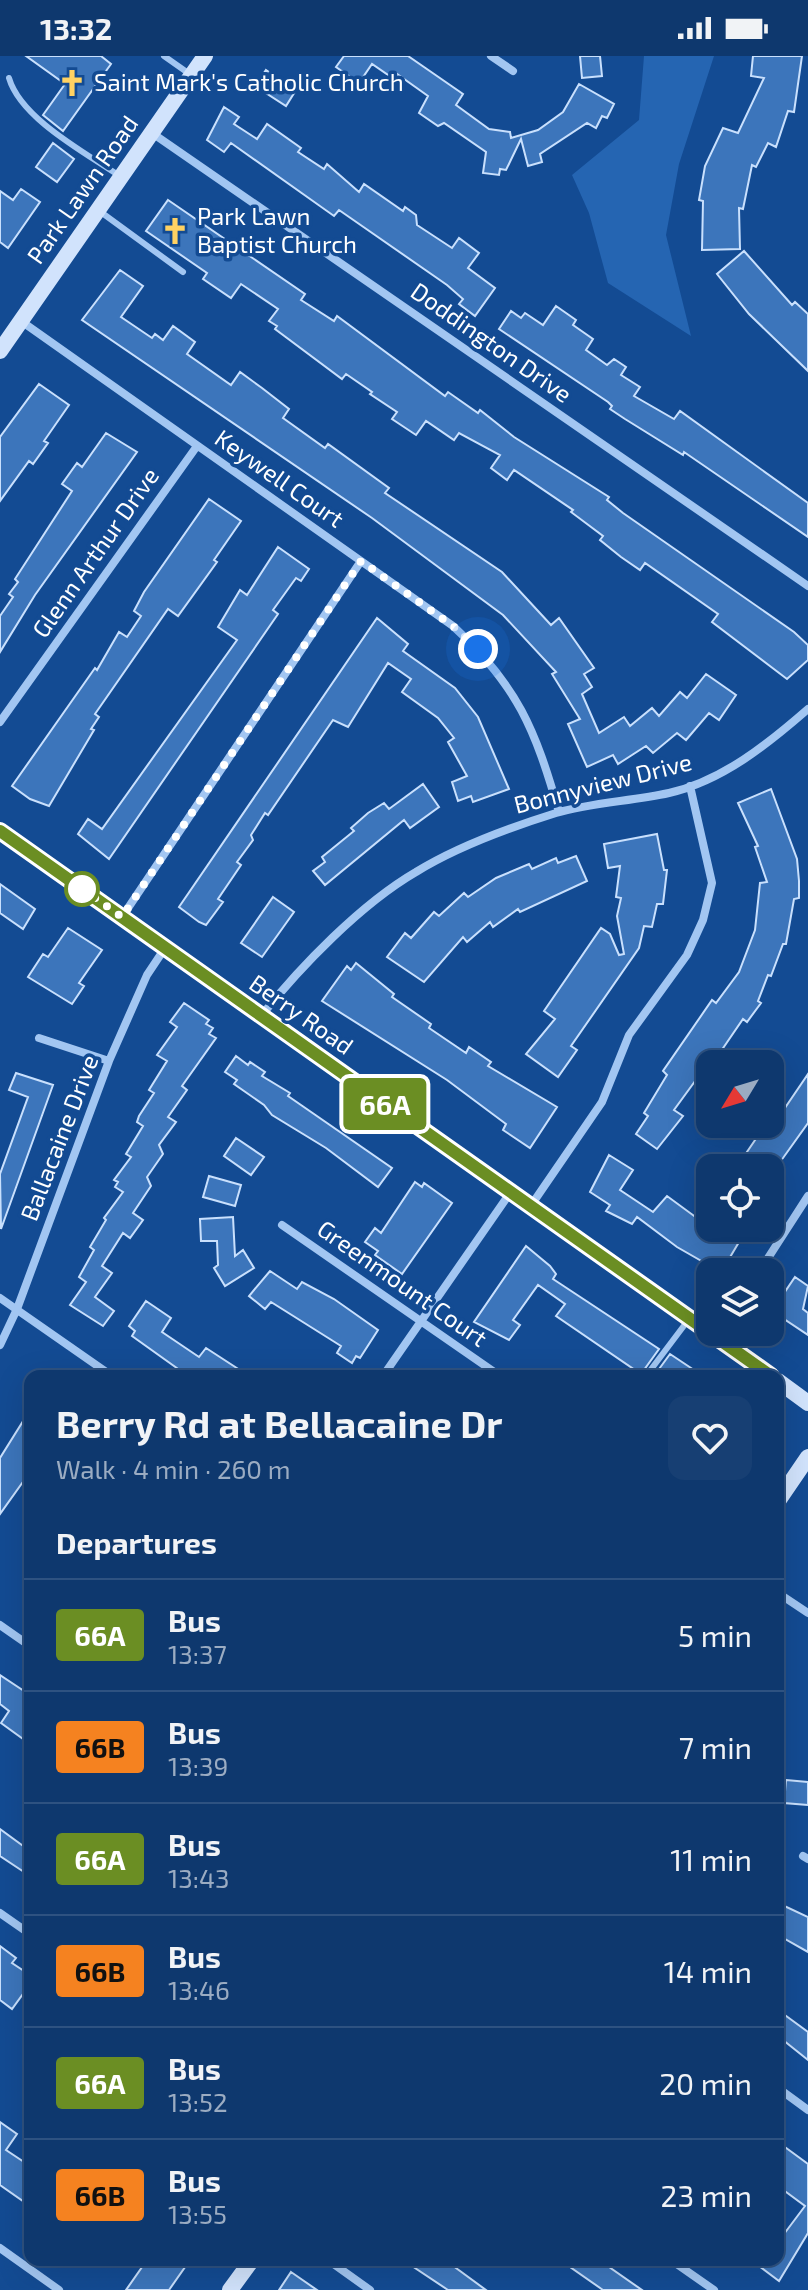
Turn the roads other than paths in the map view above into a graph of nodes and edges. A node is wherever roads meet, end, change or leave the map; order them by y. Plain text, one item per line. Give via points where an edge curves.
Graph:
1 (164, 56) edge
2 (205, 56) edge
3 (491, 56) edge
4 (513, 71) dead end
5 (191, 75) junction
6 (9, 78) dead end
7 (152, 133) junction
8 (121, 177) junction
9 (98, 210) junction
10 (183, 272) dead end
11 (21, 321) junction
12 (0, 351) edge
13 (197, 446) junction
14 (361, 561) junction
15 (808, 586) edge
16 (808, 709) edge
17 (0, 722) edge
18 (690, 786) junction
19 (559, 812) junction
20 (0, 831) edge
21 (122, 917) junction
22 (165, 948) junction
23 (261, 1016) junction
24 (39, 1038) dead end
25 (109, 1061) junction
26 (510, 1193) junction
27 (808, 1196) edge
28 (530, 1207) junction
29 (282, 1225) dead end
30 (768, 1258) edge
31 (0, 1298) edge
32 (17, 1309) junction
33 (689, 1319) junction
34 (421, 1320) junction
35 (696, 1323) edge
36 (0, 1345) edge
37 (731, 1346) edge
38 (103, 1370) edge
39 (387, 1370) edge
40 (492, 1370) edge
41 (651, 1370) edge
42 (763, 1370) edge
43 (784, 1385) edge
44 (808, 1403) edge
45 (808, 1457) edge
46 (784, 1492) edge
47 (784, 1597) edge
48 (808, 1613) edge
49 (0, 1625) edge
50 (24, 1642) edge
51 (0, 1913) edge
52 (24, 1930) edge
53 (784, 2092) edge
54 (808, 2110) edge
55 (0, 2248) edge
56 (24, 2265) edge
57 (25, 2266) edge
58 (248, 2266) edge
59 (336, 2266) edge
60 (680, 2266) edge
61 (59, 2290) edge
62 (230, 2290) edge
63 (370, 2290) edge
64 (714, 2290) edge

1 - 5 lane
2 - 5 street, Park Lawn Road
3 - 4 street
5 - 7 street, Park Lawn Road
6 - 8 lane via 31,113
7 - 8 street, Park Lawn Road
7 - 15 street, Doddington Drive
8 - 9 street, Park Lawn Road
9 - 10 lane
9 - 11 street, Park Lawn Road
11 - 12 street, Park Lawn Road
11 - 13 street, Keywell Court
13 - 14 street, Keywell Court
13 - 17 street, Glenn Arthur Drive
14 - 19 street, Keywell Court via 453,626 499,673 535,733
14 - 21 street
16 - 18 street, Bonnyview Drive via 767,743
18 - 19 street, Bonnyview Drive
18 - 28 street via 712,883 703,920 687,955 629,1035 602,1102
19 - 23 street, Bonnyview Drive via 478,841 415,872 329,942
20 - 21 street, Berry Road
21 - 22 street, Berry Road
22 - 23 street, Berry Road
22 - 25 street, Ballacaine Drive via 147,975
23 - 26 street, Berry Road
24 - 25 street
25 - 32 street, Ballacaine Drive
26 - 28 street, Berry Road
26 - 34 street
27 - 30 street
28 - 33 street, Berry Road
29 - 34 street, Greenmount Court
31 - 32 street
32 - 36 street, Ballacaine Drive
32 - 38 street
33 - 35 street, Berry Road
33 - 41 lane
34 - 39 street
34 - 40 street, Greenmount Court
37 - 42 street, Berry Road
43 - 44 street
45 - 46 street
47 - 48 street
49 - 50 street
51 - 52 street
53 - 54 street
55 - 56 street
57 - 61 street
58 - 62 street
59 - 63 street
60 - 64 street

